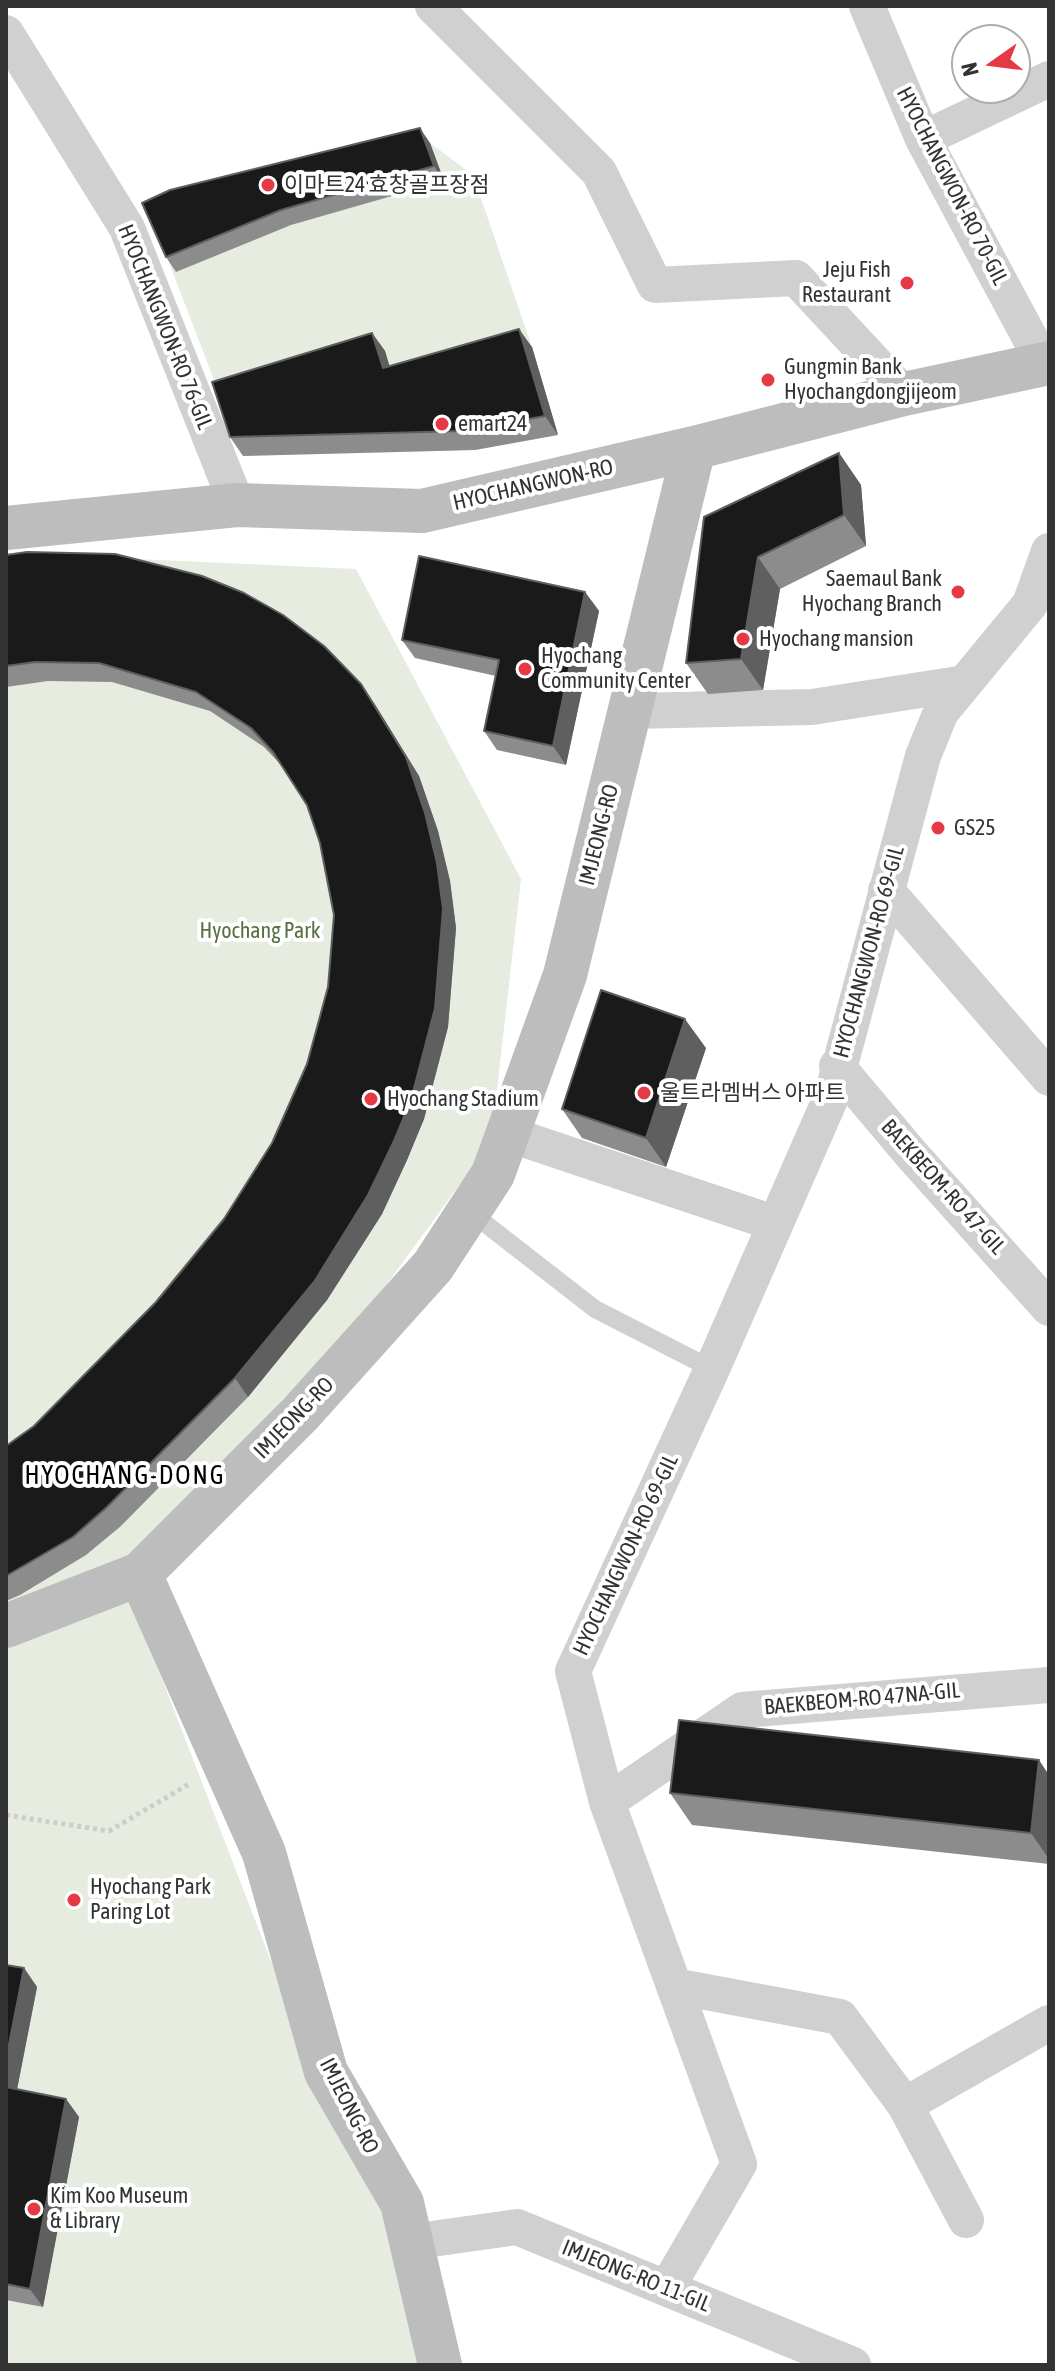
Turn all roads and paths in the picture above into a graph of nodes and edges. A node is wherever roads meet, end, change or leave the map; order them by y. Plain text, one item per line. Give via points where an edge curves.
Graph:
1 (433, 6) edge
2 (867, 6) edge
3 (6, 33) edge
4 (1049, 79) edge
5 (923, 139) junction
6 (1046, 364) edge
7 (904, 394) junction
8 (694, 448) junction
9 (237, 505) junction
10 (6, 528) edge
11 (1049, 551) edge
12 (965, 683) junction
13 (630, 711) junction
14 (886, 890) junction
15 (837, 1066) junction
16 (1049, 1078) edge
17 (508, 1134) junction
18 (469, 1211) junction
19 (774, 1223) junction
20 (1049, 1308) edge
21 (712, 1369) junction
22 (140, 1574) junction
23 (6, 1626) edge
24 (1049, 1685) edge
25 (226, 1763) junction
26 (607, 1802) junction
27 (6, 1815) edge
28 (674, 1986) junction
29 (1049, 2023) edge
30 (905, 2105) junction
31 (966, 2220) dead end
32 (411, 2242) junction
33 (667, 2288) junction
34 (840, 2362) edge
35 (440, 2365) edge

1 - 7 street via 599,172 655,285 796,278
2 - 5 street, HYOCHANGWON-RO 70-GIL
3 - 9 street, HYOCHANGWON-RO 76-GIL via 127,228
4 - 5 street
5 - 6 street, HYOCHANGWON-RO 70-GIL
6 - 7 street, HYOCHANGWON-RO
7 - 8 street, HYOCHANGWON-RO
8 - 9 street, HYOCHANGWON-RO via 422,511
8 - 13 street, IMJEONG-RO
9 - 10 street, HYOCHANGWON-RO
11 - 12 street, HYOCHANGWON-RO 69-GIL via 1030,604
12 - 13 street via 812,707
12 - 14 street, HYOCHANGWON-RO 69-GIL via 941,712 923,756
13 - 17 street, IMJEONG-RO via 565,975
14 - 15 street, HYOCHANGWON-RO 69-GIL
14 - 16 street
15 - 19 street, HYOCHANGWON-RO 69-GIL via 832,1095
15 - 20 street, BAEKBEOM-RO 47-GIL
17 - 18 street, IMJEONG-RO via 493,1174
17 - 19 street
18 - 21 lane via 595,1309
18 - 22 street, IMJEONG-RO via 433,1266 320,1392
19 - 21 street, HYOCHANGWON-RO 69-GIL
21 - 26 street, HYOCHANGWON-RO 69-GIL via 573,1671
22 - 23 street
22 - 25 street, IMJEONG-RO
24 - 26 street, BAEKBEOM-RO 47NA-GIL via 742,1710
25 - 27 path via 109,1831
25 - 32 street, IMJEONG-RO via 264,1853 326,2072 402,2203
26 - 28 street, HYOCHANGWON-RO 69-GIL
28 - 30 street via 840,2017
28 - 33 street, HYOCHANGWON-RO 69-GIL via 739,2164
29 - 30 street
30 - 31 street
32 - 33 street, IMJEONG-RO 11-GIL via 517,2227
32 - 35 street, IMJEONG-RO
33 - 34 street, IMJEONG-RO 11-GIL

